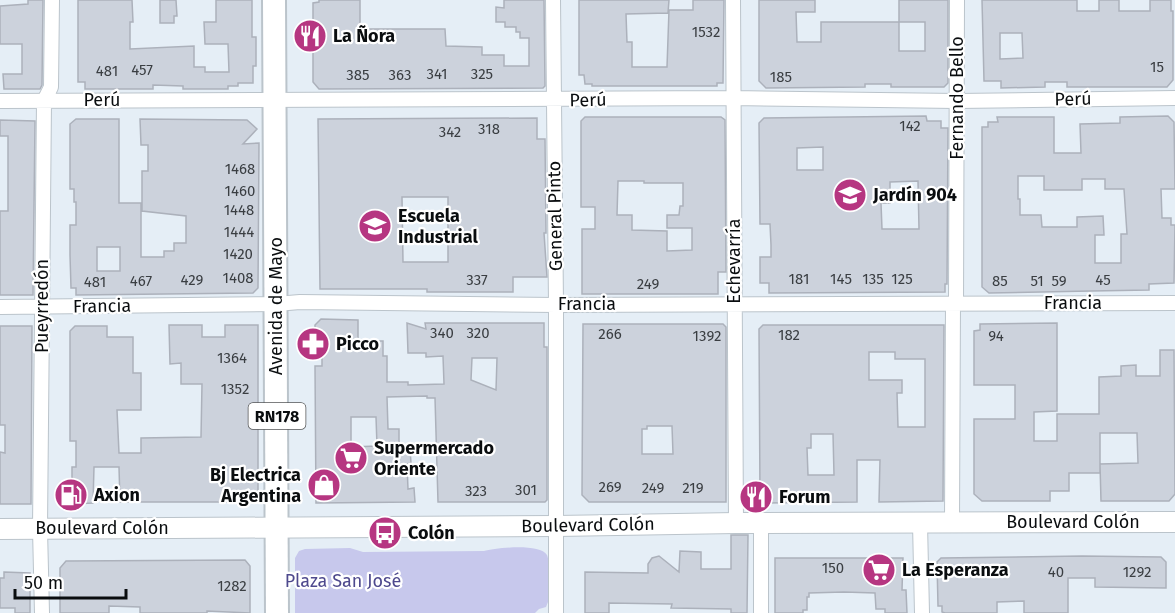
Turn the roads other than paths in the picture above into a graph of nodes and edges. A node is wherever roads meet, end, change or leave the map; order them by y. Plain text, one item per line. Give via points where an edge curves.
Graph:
1 (52, 0) edge
2 (274, 0) edge
3 (553, 0) edge
4 (733, 0) edge
5 (957, 0) edge
6 (733, 98) junction
7 (1175, 98) edge
8 (275, 99) junction
9 (0, 100) edge
10 (553, 100) junction
11 (44, 101) junction
12 (957, 101) junction
13 (734, 303) junction
14 (1175, 303) edge
15 (276, 304) junction
16 (955, 304) junction
17 (556, 305) junction
18 (0, 307) edge
19 (43, 307) junction
20 (952, 522) junction
21 (1175, 522) edge
22 (736, 523) junction
23 (761, 523) junction
24 (920, 523) junction
25 (557, 526) junction
26 (277, 528) junction
27 (0, 529) edge
28 (40, 529) junction
29 (42, 613) edge
30 (277, 613) edge
31 (556, 613) edge
32 (761, 613) edge
33 (922, 613) edge

1 - 11 street, Pueyrredón via 51,87
2 - 8 main road, Avenida de Mayo / RN178
3 - 10 street, General Pinto
4 - 6 street, Echevarría
5 - 12 street, Fernando Bello
6 - 10 street, Perú
6 - 12 street, Perú
6 - 13 street, Echevarría
7 - 12 street, Perú
8 - 10 street, Perú
8 - 11 street, Perú
8 - 15 main road, Avenida de Mayo / RN178
9 - 11 street, Perú
10 - 17 street, General Pinto
11 - 19 street, Pueyrredón
12 - 16 street, Fernando Bello
13 - 16 street, Francia
13 - 17 street, Francia
13 - 22 street, Echevarría
14 - 16 street, Francia
15 - 17 street, Francia
15 - 19 street, Francia
15 - 26 main road, Avenida de Mayo / RN178
16 - 20 street, Fernando Bello
17 - 25 street, General Pinto
18 - 19 street, Francia
19 - 28 street, Pueyrredón
20 - 21 main road, Boulevard Colón
20 - 24 main road, Boulevard Colón
22 - 23 main road, Boulevard Colón
22 - 25 main road, Boulevard Colón
23 - 24 main road, Boulevard Colón
23 - 32 street
24 - 33 street
25 - 26 main road, Boulevard Colón
25 - 31 street, General Pinto
26 - 28 main road, Boulevard Colón
26 - 30 main road, Avenida de Mayo / RN178
27 - 28 main road, Boulevard Colón
28 - 29 street, Pueyrredón

